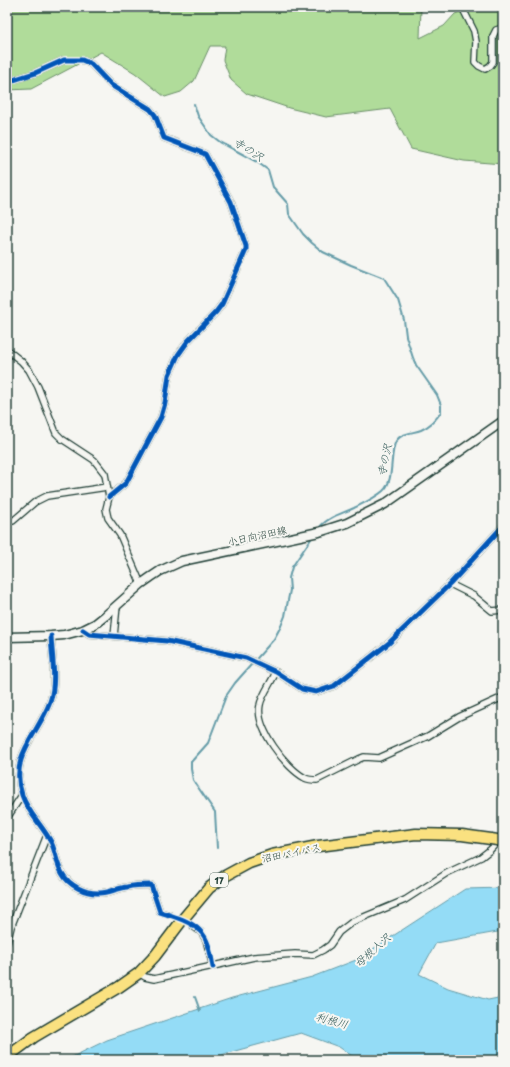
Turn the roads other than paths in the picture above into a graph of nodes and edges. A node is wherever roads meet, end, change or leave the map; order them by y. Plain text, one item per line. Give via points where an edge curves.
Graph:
1 (462, 7) edge
2 (503, 28) edge
3 (7, 82) edge
4 (7, 350) edge
5 (503, 421) edge
6 (107, 487) junction
7 (109, 497) junction
8 (7, 521) edge
9 (503, 526) edge
10 (141, 584) junction
11 (450, 584) junction
12 (117, 606) junction
13 (503, 610) edge
14 (83, 630) junction
15 (51, 636) junction
16 (114, 636) junction
17 (7, 637) edge
18 (276, 672) junction
19 (503, 697) edge
20 (22, 795) junction
21 (7, 818) edge
22 (47, 835) junction
23 (503, 836) edge
24 (503, 841) edge
25 (170, 915) tunnel mouth
26 (193, 926) tunnel mouth
27 (7, 943) edge
28 (213, 967) junction
29 (139, 973) junction
30 (7, 1057) edge

1 - 2 street via 474,30 476,62 479,66 485,68 493,62 493,36 496,30
3 - 7 street via 64,60 82,60 91,64 110,85 150,109 164,138 205,154 231,202 246,246 222,304 178,355 169,375 161,417 126,483
4 - 6 street via 29,370 56,433 94,460 105,474
5 - 10 main road, 小日向沼田線 via 385,504 347,523 319,532 182,561 160,571
6 - 7 street
6 - 8 street via 47,496 35,502 13,521
7 - 10 street via 106,509 108,518 120,535
9 - 11 street
10 - 12 main road, 小日向沼田線
11 - 13 street via 474,596 492,611
11 - 18 street via 386,646 334,686 316,692 302,689
12 - 14 main road, 小日向沼田線 via 95,624
12 - 16 street
14 - 15 main road, 小日向沼田線
14 - 16 street via 89,634
15 - 17 main road, 小日向沼田線
15 - 20 street via 53,688 50,702 24,750 19,765
16 - 18 street via 167,641 246,658
18 - 19 street via 260,705 260,720 264,731 282,757 300,774 311,780 317,780 364,757 379,758
20 - 21 street
20 - 22 street via 29,811
22 - 25 street via 62,874 69,882 85,891 101,893 151,885 160,912
22 - 27 street
23 - 28 street via 481,857 448,873 405,900 352,922 339,932 330,945 313,955 254,957
24 - 29 highway, 沼田バイパス / 17, bridge via 462,835 416,834 318,846 249,863 209,888
26 - 28 street via 206,940
28 - 29 street via 154,979
29 - 30 highway, 沼田バイパス / 17 via 34,1037

